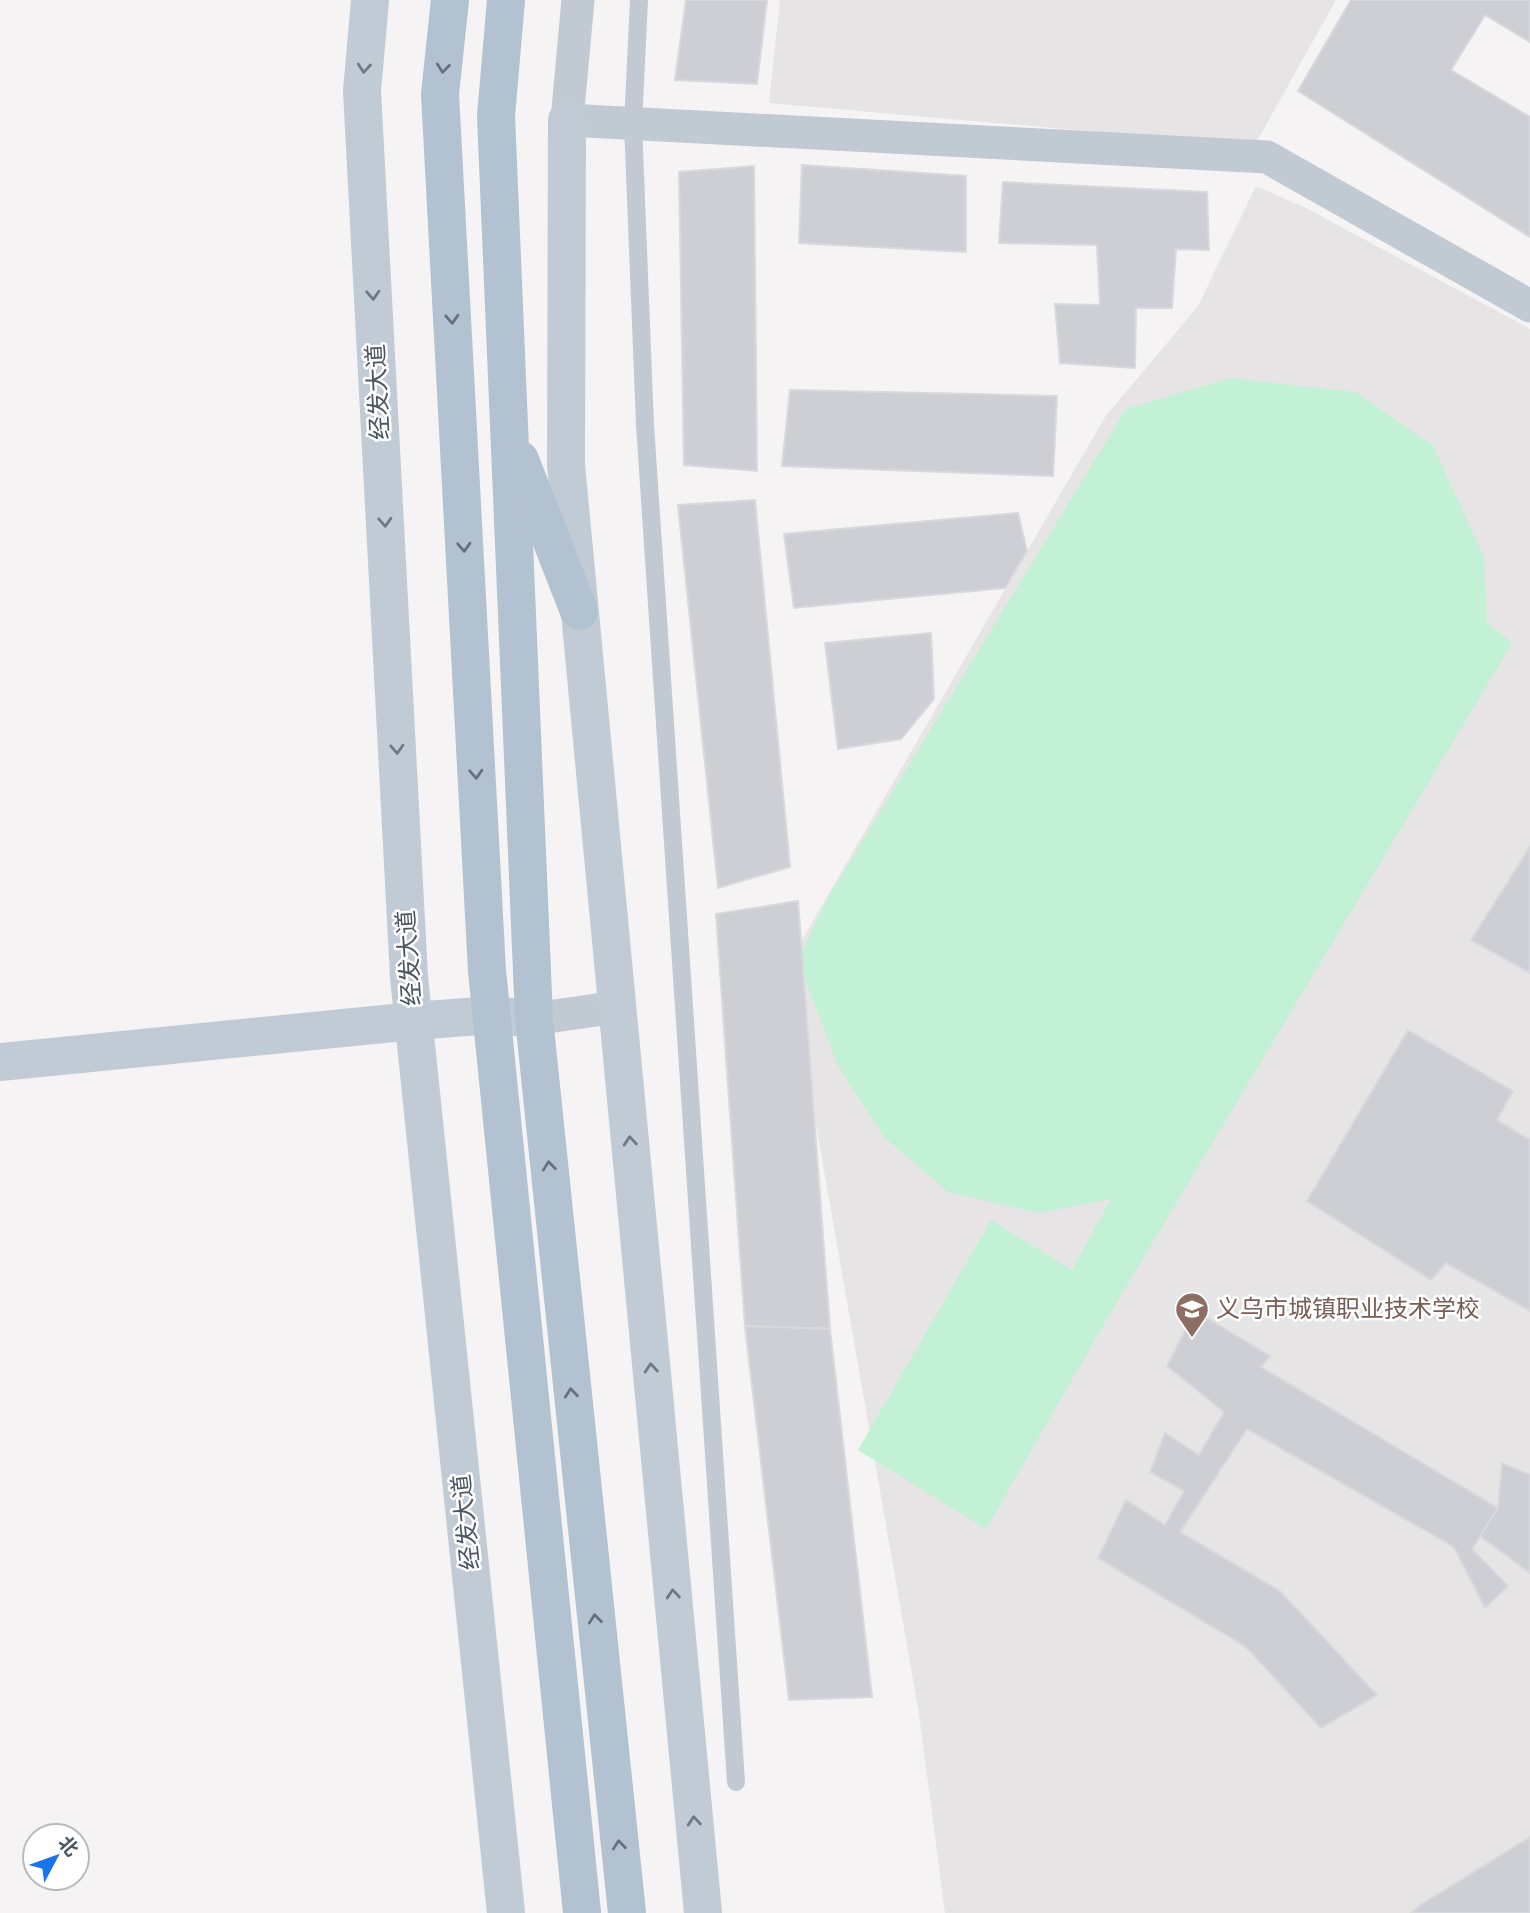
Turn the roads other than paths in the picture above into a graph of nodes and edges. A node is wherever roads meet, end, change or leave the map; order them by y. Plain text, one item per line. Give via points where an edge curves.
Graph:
1 (370, 0) edge
2 (450, 0) edge
3 (506, 0) edge
4 (578, 0) edge
5 (639, 0) edge
6 (568, 120) junction
7 (633, 124) junction
8 (1530, 306) edge
9 (509, 433) junction
10 (579, 611) junction
11 (617, 1007) junction
12 (492, 1015) junction
13 (534, 1019) junction
14 (414, 1021) junction
15 (0, 1062) edge
16 (736, 1782) dead end
17 (506, 1913) edge
18 (582, 1913) edge
19 (627, 1913) edge
20 (703, 1913) edge

1 -> 14 main road, 经发大道 via 362,91
2 -> 12 main road via 440,94
3 - 9 main road via 496,116
4 - 6 street
5 - 7 lane
6 - 7 street
6 - 10 main road via 566,465
7 - 8 street via 1267,157
7 - 16 lane via 645,425
9 - 10 main road
9 - 13 main road
10 - 11 main road
11 - 13 street
20 -> 11 main road
12 - 13 main road
12 - 14 main road
12 - 18 main road
19 -> 13 main road
14 - 15 main road
14 - 17 main road, 经发大道

